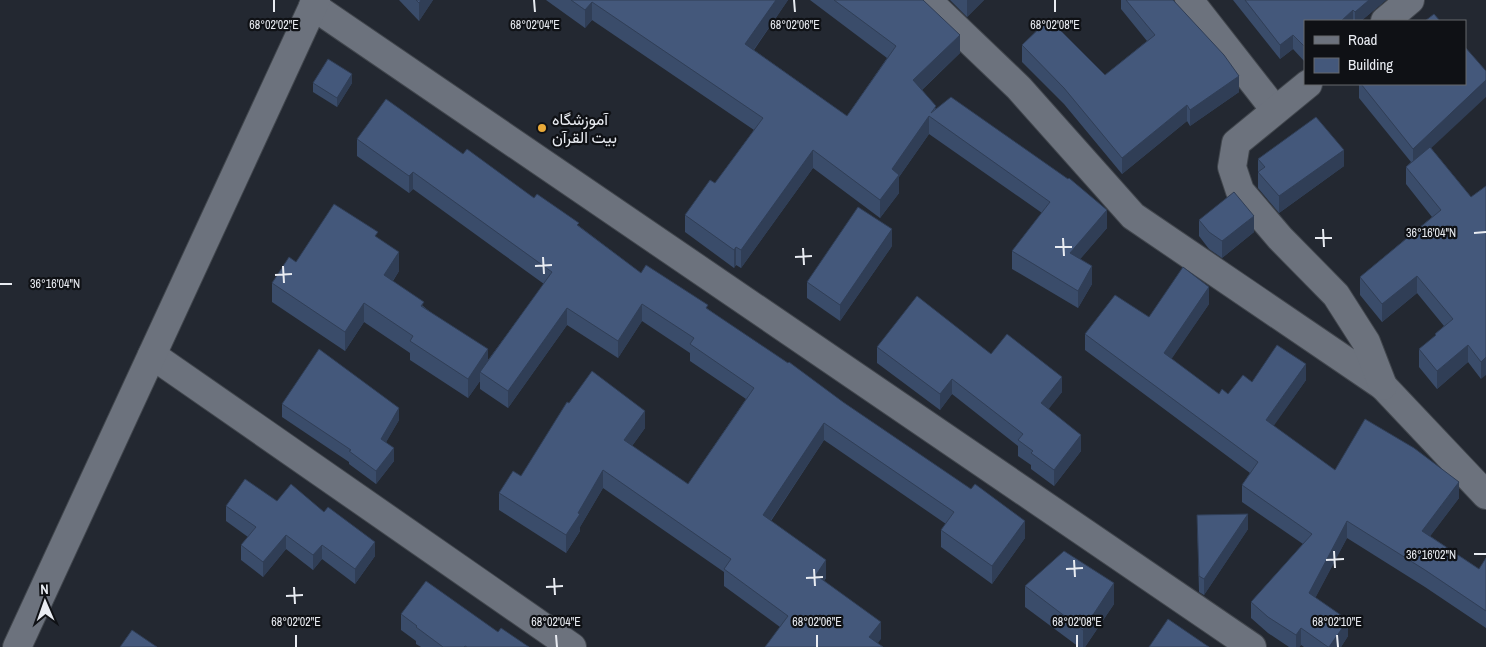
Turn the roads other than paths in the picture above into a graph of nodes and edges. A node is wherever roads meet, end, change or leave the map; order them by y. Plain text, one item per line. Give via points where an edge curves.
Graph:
1 (928, 0) edge
2 (1189, 0) edge
3 (1410, 0) edge
4 (315, 3) edge
5 (1385, 20) edge
6 (1307, 85) edge
7 (1275, 110) junction
8 (152, 355) junction
9 (1383, 386) junction
10 (1486, 495) edge
11 (17, 647) edge
12 (572, 647) edge
13 (1252, 647) edge

1 - 9 street via 1019,88 1133,216
2 - 7 street
3 - 5 street
4 - 8 street
4 - 13 street
6 - 7 street
7 - 9 street via 1236,143 1232,167 1240,191 1336,295 1366,342
8 - 11 street
8 - 12 street
9 - 10 street

